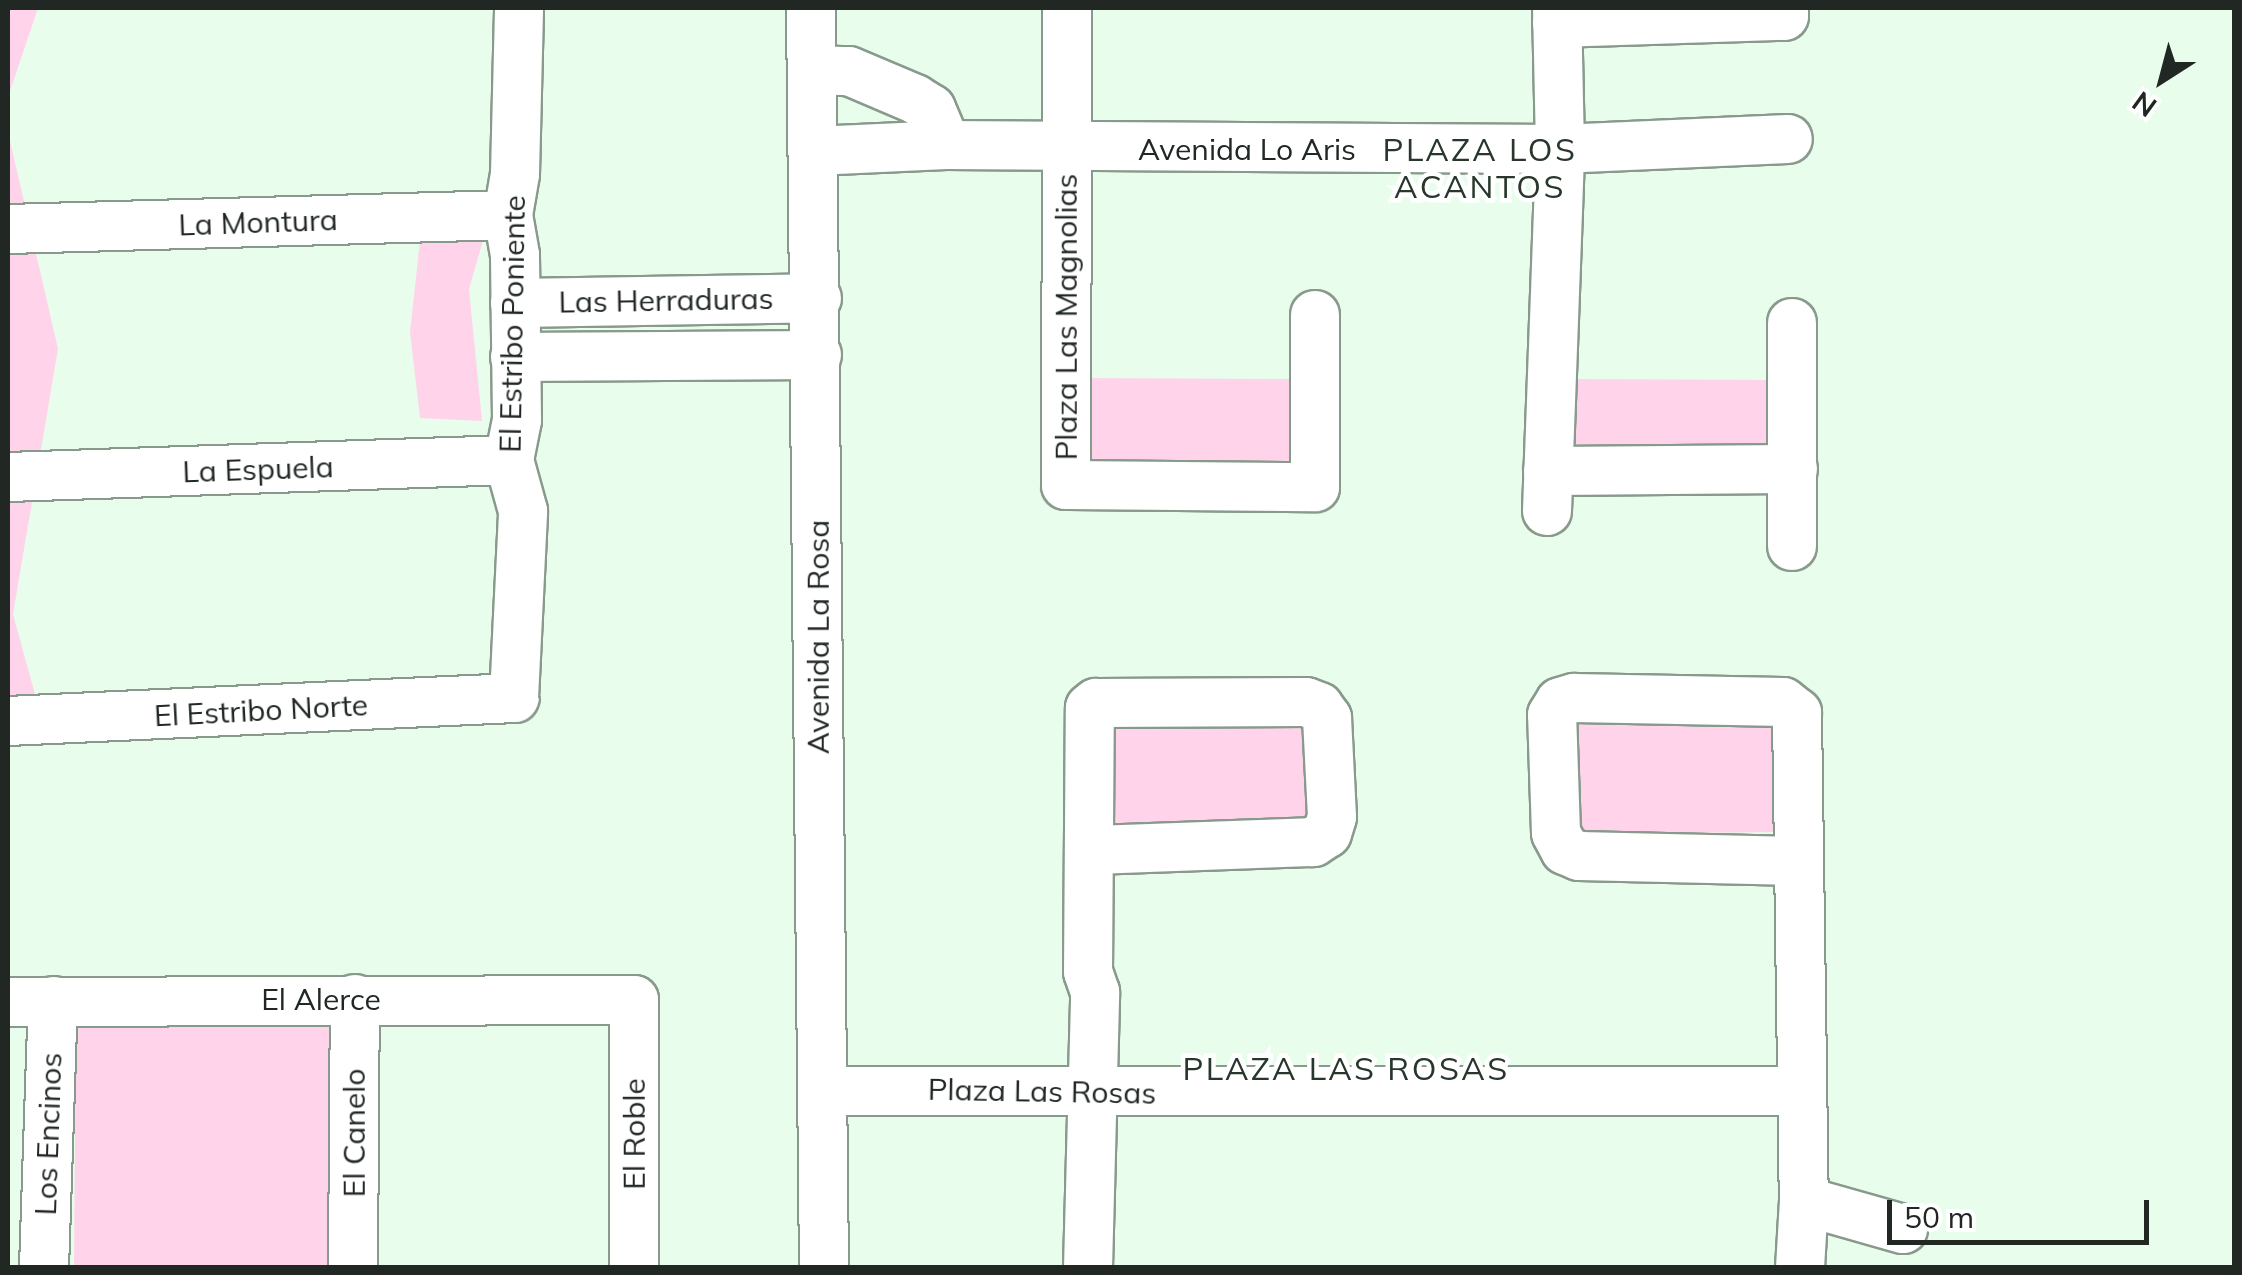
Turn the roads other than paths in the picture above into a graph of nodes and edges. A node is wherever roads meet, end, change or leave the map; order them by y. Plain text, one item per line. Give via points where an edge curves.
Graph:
1 (519, 8) edge
2 (811, 8) edge
3 (1067, 8) edge
4 (1784, 8) edge
5 (1557, 15) edge
6 (812, 70) junction
7 (1788, 139) dead end
8 (946, 145) junction
9 (1066, 149) junction
10 (1560, 149) junction
11 (814, 151) junction
12 (508, 215) junction
13 (8, 230) edge
14 (817, 298) junction
15 (514, 303) junction
16 (1315, 314) dead end
17 (1792, 323) dead end
18 (817, 355) junction
19 (515, 358) junction
20 (509, 460) junction
21 (1793, 469) junction
22 (8, 477) edge
23 (1792, 546) dead end
24 (514, 698) joint
25 (8, 721) edge
26 (1100, 850) junction
27 (1797, 861) junction
28 (354, 998) junction
29 (634, 1000) joint
30 (30, 1002) edge
31 (822, 1091) junction
32 (1802, 1091) junction
33 (1094, 1092) junction
34 (1804, 1201) junction
35 (1903, 1229) dead end
36 (44, 1268) edge
37 (353, 1268) edge
38 (634, 1268) edge
39 (824, 1268) edge
40 (1088, 1268) edge
41 (1800, 1268) edge

1 - 12 street, El Estribo Poniente
2 - 6 street, Avenida La Rosa
3 - 9 street
4 - 5 street via 1784,16
5 - 10 street
6 - 8 street via 849,71 915,99 931,109
6 - 11 street, Avenida La Rosa
7 - 10 street, Avenida Lo Aris
8 - 9 street, Avenida Lo Aris
8 - 11 street, Avenida Lo Aris
9 - 10 street, Avenida Lo Aris
9 - 16 street, Plaza Las Magnolias via 1066,485 1314,487
10 - 21 street via 1548,491
11 - 14 street, Avenida La Rosa
12 - 13 street, La Montura
12 - 15 street, El Estribo Poniente
14 - 15 street, Las Herraduras
14 - 18 street, Avenida La Rosa
15 - 19 street, El Estribo Poniente
17 - 21 street
18 - 19 street, Las Herraduras
18 - 31 street, Avenida La Rosa
19 - 20 street, El Estribo Poniente via 517,420
20 - 22 street, La Espuela
20 - 24 street, El Estribo Poniente via 523,510
21 - 23 street
24 - 25 street, El Estribo Norte
26 - 26 street via 1314,842 1327,833 1332,817 1326,718 1306,702 1096,704 1087,716
26 - 33 street via 1088,972 1095,992
27 - 27 street via 1580,856 1565,850 1556,833 1552,714 1574,698 1783,702 1799,724
27 - 32 street
28 - 29 street, El Alerce
28 - 30 street, El Alerce
28 - 37 street, El Canelo
29 - 38 street, El Roble
30 - 36 street, Los Encinos
31 - 33 street, Plaza Las Rosas
31 - 39 street, Avenida La Rosa
32 - 33 street, Plaza Las Rosas
32 - 34 street
33 - 40 street
34 - 35 street
34 - 41 street

